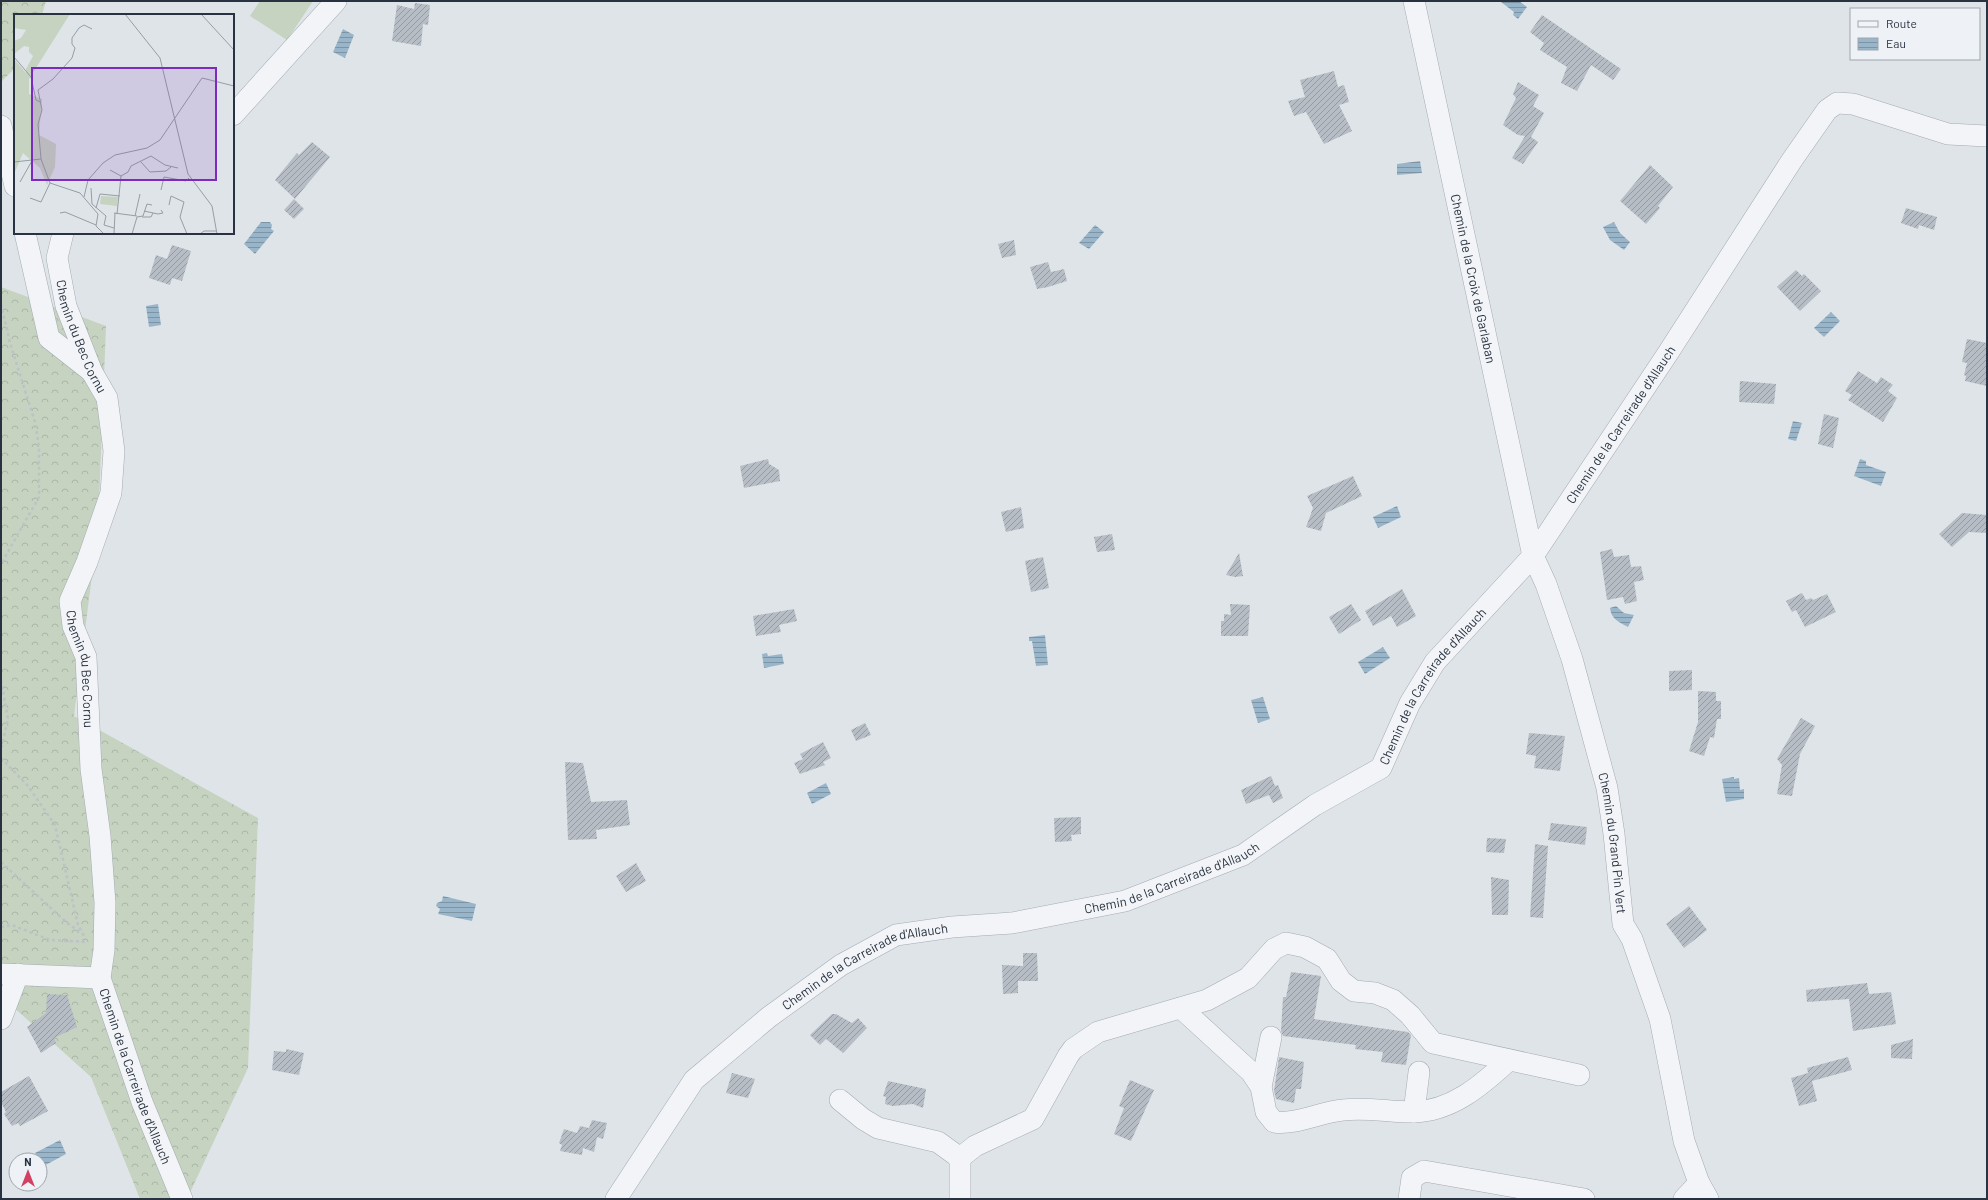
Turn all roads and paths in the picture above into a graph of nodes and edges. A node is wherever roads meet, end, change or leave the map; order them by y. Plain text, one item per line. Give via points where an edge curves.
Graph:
1 (336, 1) edge
2 (1414, 1) edge
3 (234, 114) edge
4 (1, 126) edge
5 (1987, 136) edge
6 (14, 182) edge
7 (25, 234) edge
8 (63, 234) edge
9 (1, 304) edge
10 (92, 372) junction
11 (1533, 556) junction
12 (1, 564) edge
13 (1, 680) edge
14 (1, 750) edge
15 (1, 758) edge
16 (1, 862) edge
17 (1, 927) edge
18 (83, 934) junction
19 (88, 942) junction
20 (90, 949) dead end
21 (10, 974) edge
22 (100, 978) junction
23 (1181, 1008) junction
24 (1, 1019) edge
25 (1271, 1036) dead end
26 (1509, 1060) junction
27 (1419, 1072) dead end
28 (1579, 1075) dead end
29 (1261, 1087) junction
30 (840, 1100) dead end
31 (1414, 1112) junction
32 (960, 1158) junction
33 (1703, 1191) edge
34 (182, 1199) edge
35 (616, 1199) edge
36 (960, 1199) edge
37 (1409, 1199) edge
38 (1584, 1199) edge
39 (1684, 1199) edge

1 - 3 street
2 - 11 street, Chemin de la Croix de Garlaban
4 - 6 street
5 - 11 street, Chemin de la Carreirade d'Allauch via 1948,134 1853,104 1837,102 1832,105 1792,160
7 - 10 street via 49,338
8 - 10 street, Chemin du Bec Cornu via 57,258 66,306
9 - 12 path via 10,343 35,422 39,447 39,497
10 - 22 street, Chemin du Bec Cornu via 107,398 114,451 111,494 70,601 73,626 86,657 91,769 105,903 104,950
11 - 33 street, Chemin du Grand Pin Vert via 1546,584 1572,659 1605,781 1614,834 1623,924 1632,939 1660,1019 1684,1140
11 - 35 street, Chemin de la Carreirade d'Allauch via 1435,662 1410,703 1381,768 1315,805 1243,855 1126,901 1012,923 952,927 896,936 841,965 769,1016 694,1080
13 - 14 path via 8,719
15 - 18 path via 28,786 55,825 78,925
16 - 18 path via 66,922
17 - 19 path via 12,925 50,940
18 - 19 path
19 - 20 path
21 - 22 street, Chemin de la Carreirade d'Allauch
21 - 24 street
22 - 34 street, Chemin de la Carreirade d'Allauch via 142,1102
23 - 26 street via 1207,1000 1248,978 1274,949 1286,943 1305,947 1327,959 1341,981 1354,991 1375,993 1392,1000 1433,1043
23 - 29 street via 1251,1072
23 - 32 street via 1098,1032 1073,1049 1033,1119 975,1146
25 - 29 street
26 - 28 street
26 - 31 street via 1479,1087 1447,1105
27 - 31 street
29 - 31 street via 1266,1112 1274,1122 1287,1123 1332,1111 1356,1108
30 - 32 street via 862,1119 878,1128 938,1142
32 - 36 street
33 - 39 street
37 - 38 street via 1412,1178 1424,1171

